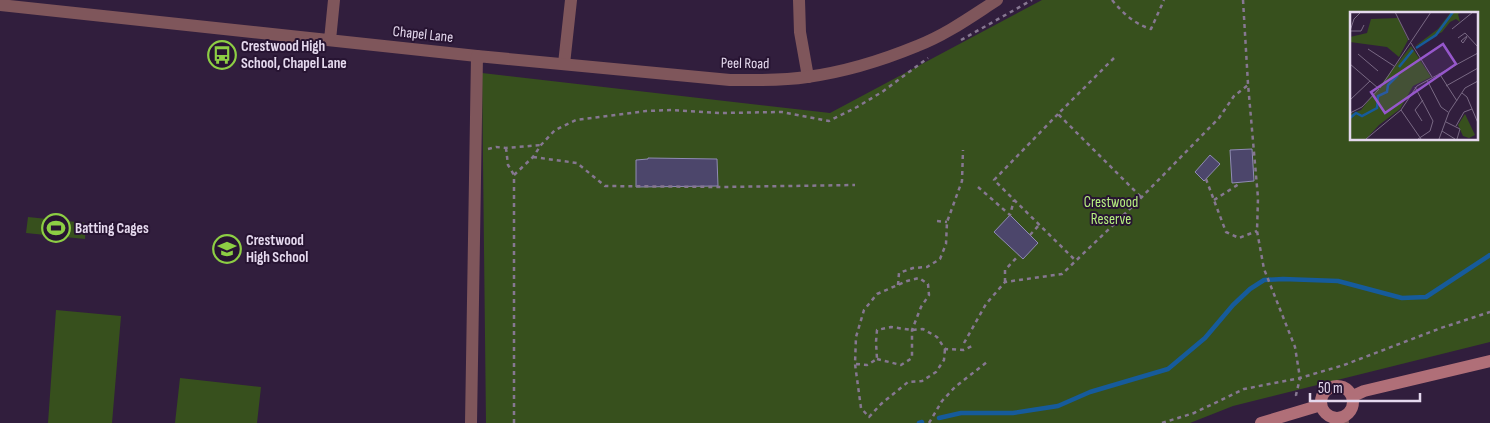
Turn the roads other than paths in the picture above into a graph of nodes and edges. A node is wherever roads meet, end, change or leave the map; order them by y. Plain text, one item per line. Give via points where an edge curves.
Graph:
1 (334, 0) edge
2 (571, 0) edge
3 (799, 0) edge
4 (997, 0) edge
5 (0, 5) edge
6 (330, 40) junction
7 (477, 56) junction
8 (564, 64) junction
9 (808, 77) junction
10 (1490, 361) edge
11 (1352, 396) junction
12 (1321, 406) junction
13 (1342, 420) edge
14 (471, 423) edge
15 (1261, 423) edge

1 - 6 street
2 - 8 street
3 - 9 street via 800,32
4 - 9 street, Peel Road via 919,46 882,59
5 - 6 street, Chapel Lane
6 - 7 street, Chapel Lane
7 - 8 street, Peel Road
7 - 14 street
8 - 9 street, Peel Road via 730,80
10 - 11 main road
11 - 12 main road via 1343,387 1332,386 1322,395
11 - 13 main road via 1352,410
12 - 13 main road via 1329,416
12 - 15 main road

